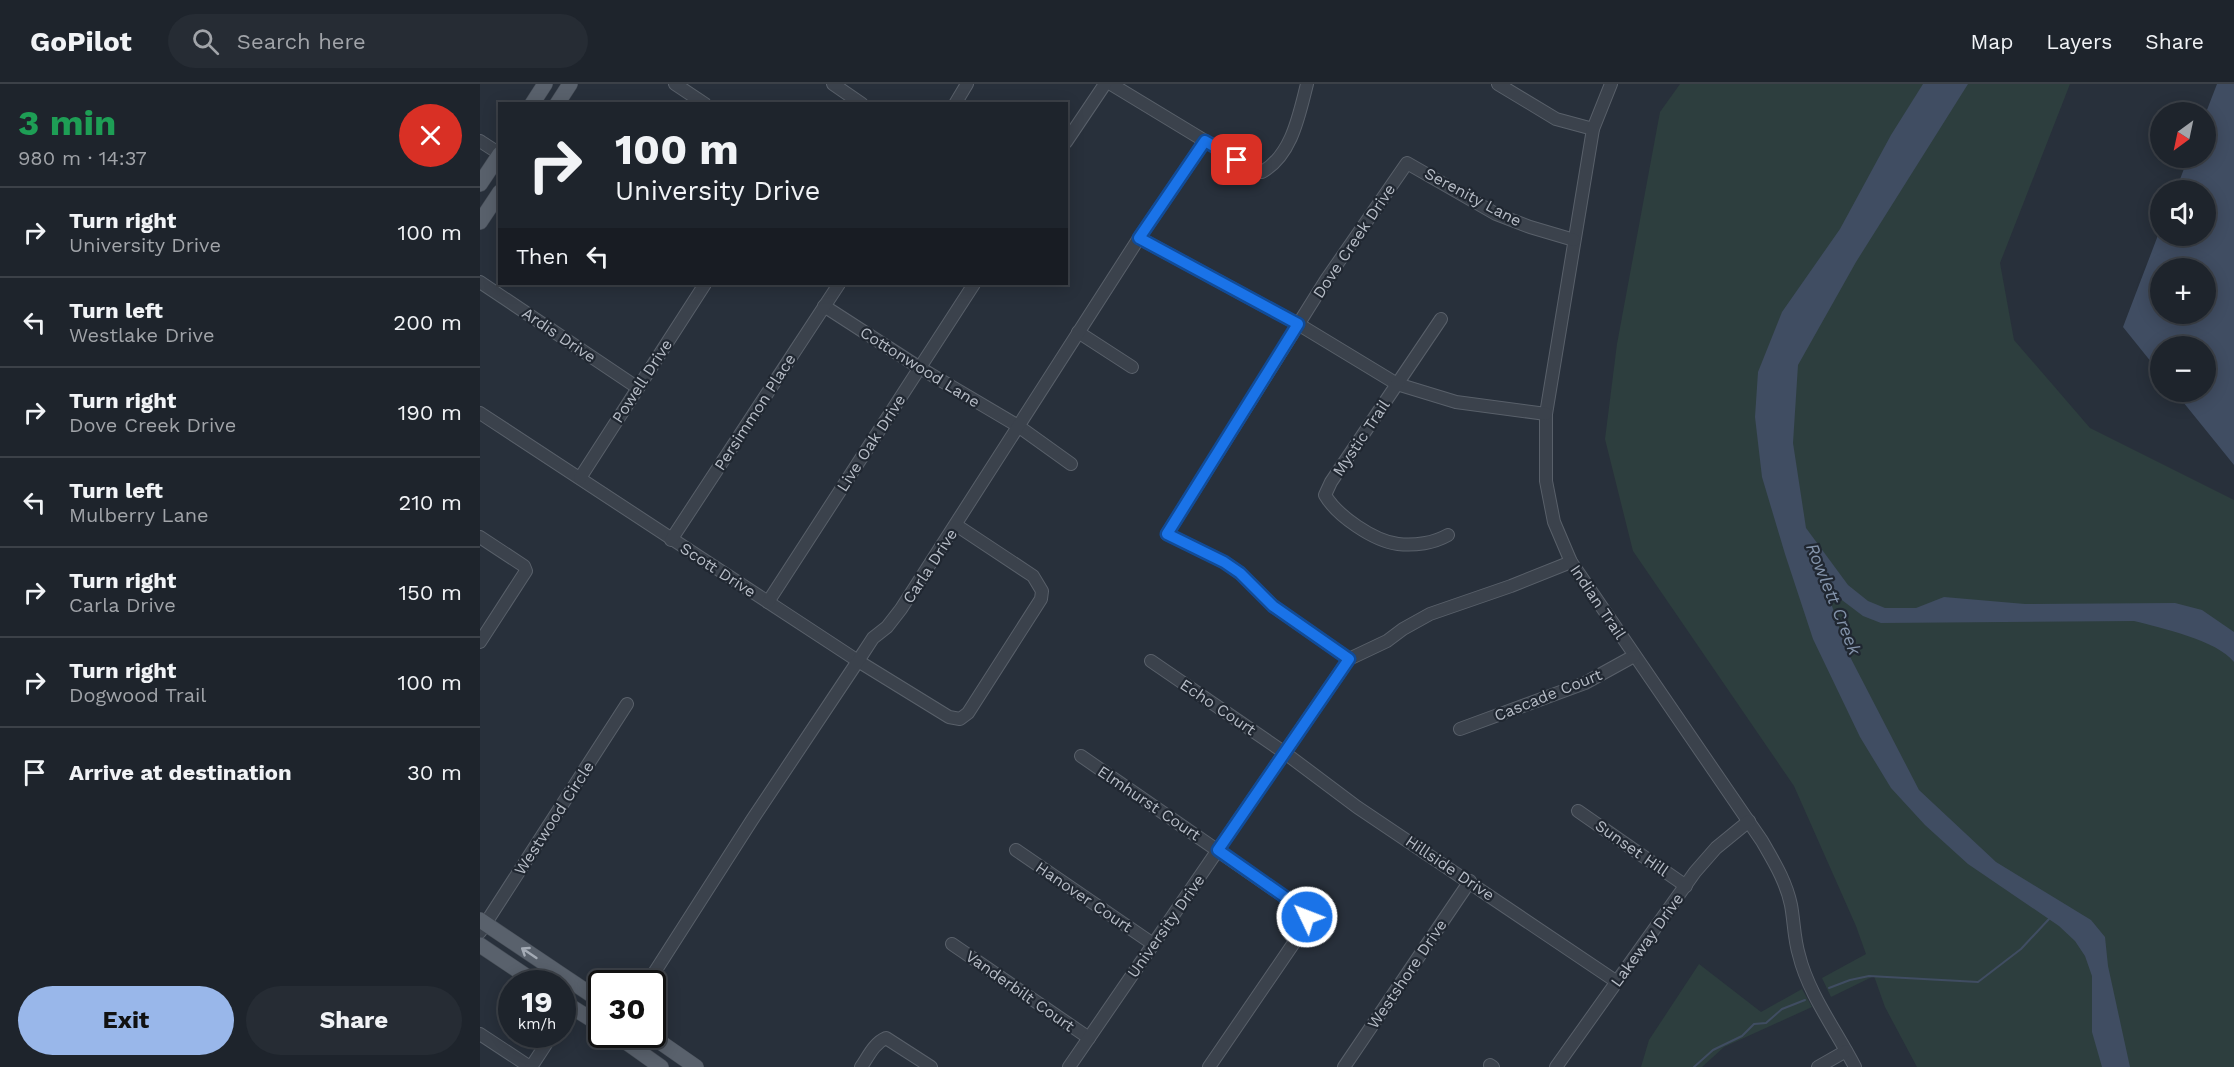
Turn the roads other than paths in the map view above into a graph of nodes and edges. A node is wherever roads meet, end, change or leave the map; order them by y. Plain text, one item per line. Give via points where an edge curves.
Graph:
1 (545, 84) edge
2 (570, 84) edge
3 (675, 84) edge
4 (833, 84) edge
5 (968, 84) edge
6 (1104, 84) edge
7 (1111, 84) edge
8 (1307, 84) edge
9 (1498, 84) edge
10 (1611, 84) edge
11 (533, 102) edge
12 (559, 102) edge
13 (702, 102) edge
14 (859, 102) edge
15 (956, 102) edge
16 (1593, 129) junction
17 (1068, 139) edge
18 (480, 141) edge
19 (1205, 141) junction
20 (498, 153) edge
21 (498, 157) edge
22 (1407, 162) joint
23 (480, 184) edge
24 (498, 195) edge
25 (480, 222) edge
26 (1139, 238) junction
27 (1574, 240) junction
28 (480, 282) edge
29 (704, 285) edge
30 (838, 285) edge
31 (973, 285) edge
32 (824, 306) junction
33 (1441, 319) dead end
34 (1298, 324) junction
35 (1078, 332) junction
36 (1132, 367) dead end
37 (920, 368) junction
38 (1397, 384) junction
39 (638, 388) junction
40 (480, 413) edge
41 (1546, 414) junction
42 (1018, 426) junction
43 (1071, 464) dead end
44 (580, 478) junction
45 (956, 525) junction
46 (1448, 535) dead end
47 (480, 537) edge
48 (671, 540) junction
49 (1571, 562) junction
50 (768, 602) junction
51 (480, 642) edge
52 (1634, 656) junction
53 (1349, 659) junction
54 (858, 661) junction
55 (1151, 662) dead end
56 (627, 704) dead end
57 (1460, 729) dead end
58 (1285, 753) junction
59 (1081, 756) dead end
60 (1578, 811) dead end
61 (1749, 821) junction
62 (1016, 850) dead end
63 (1218, 850) junction
64 (1470, 881) junction
65 (1686, 886) junction
66 (482, 926) edge
67 (952, 944) dead end
68 (1153, 944) junction
69 (480, 945) edge
70 (517, 970) edge
71 (656, 970) edge
72 (1617, 982) junction
73 (588, 993) edge
74 (480, 1034) edge
75 (1089, 1038) junction
76 (666, 1046) edge
77 (543, 1048) edge
78 (634, 1048) edge
79 (1846, 1051) junction
80 (530, 1067) edge
81 (661, 1067) edge
82 (696, 1067) edge
83 (861, 1067) edge
84 (931, 1067) edge
85 (1069, 1067) edge
86 (1209, 1067) edge
87 (1344, 1067) edge
88 (1556, 1067) edge
89 (1818, 1067) edge
90 (1855, 1067) edge

1 - 11 main road
2 - 12 main road
3 - 13 street
4 - 14 street
5 - 15 street
6 - 17 street
7 - 19 street
8 - 19 street via 1294,131 1269,168 1262,172
9 - 16 street via 1556,119
10 - 16 street, Indian Trail
16 - 27 street, Indian Trail
18 - 20 street
19 - 26 street, Carla Drive
21 - 23 main road
22 - 27 street, Serenity Lane via 1496,214
22 - 34 street, Dove Creek Drive
24 - 25 main road
26 - 34 street
26 - 35 street, Carla Drive
27 - 41 street, Indian Trail
28 - 39 street, Ardis Drive
29 - 39 street, Powell Drive
30 - 32 street, Persimmon Place
31 - 37 street, Live Oak Drive
32 - 37 street, Cottonwood Lane
32 - 48 street, Persimmon Place
33 - 38 street
34 - 38 street
34 - 53 street, Dove Creek Drive via 1167,534 1224,562 1273,606
35 - 36 street
35 - 42 street, Carla Drive
37 - 42 street, Cottonwood Lane
37 - 50 street, Live Oak Drive
38 - 41 street via 1456,402
38 - 46 street, Mystic Trail via 1325,495 1347,519 1384,540 1414,544
39 - 44 street, Powell Drive
40 - 44 street, Scott Drive
41 - 49 street, Indian Trail via 1546,481 1554,522
42 - 43 street, Cottonwood Lane
42 - 45 street, Carla Drive
44 - 48 street, Scott Drive
45 - 54 street, Carla Drive via 902,609 873,638
45 - 54 street, Scott Drive via 1033,576 1042,591 1041,599 968,713 960,719 949,717
47 - 51 street via 526,571
48 - 50 street, Scott Drive
49 - 52 street, Indian Trail
49 - 53 street, University Drive via 1430,614
50 - 54 street, Scott Drive
52 - 57 street, Cascade Court via 1585,683
52 - 61 street, Indian Trail
53 - 58 street, University Drive
54 - 71 street, Carla Drive
55 - 58 street, Echo Court
56 - 66 street, Westwood Circle
58 - 63 street, University Drive
58 - 64 street, Hillside Drive via 1357,807
59 - 63 street, Elmhurst Court
60 - 65 street, Sunset Hill
61 - 65 street, Lakeway Drive via 1716,848
61 - 79 street, Indian Trail via 1785,884 1798,955
62 - 68 street, Hanover Court
63 - 68 street, University Drive
63 - 86 street, Elmhurst Court via 1305,911 1307,917 1302,931
64 - 72 street, Hillside Drive
64 - 87 street, Westshore Drive
65 - 72 street, Lakeway Drive
73 -> 66 main road
67 - 75 street, Vanderbilt Court
68 - 75 street, University Drive
69 - 70 main road
72 - 88 street, Lakeway Drive
74 - 80 street
75 - 85 street, University Drive
76 - 82 main road
77 - 80 street
78 - 81 main road
79 - 89 street
79 - 90 street, Indian Trail
83 - 84 street via 886,1038

